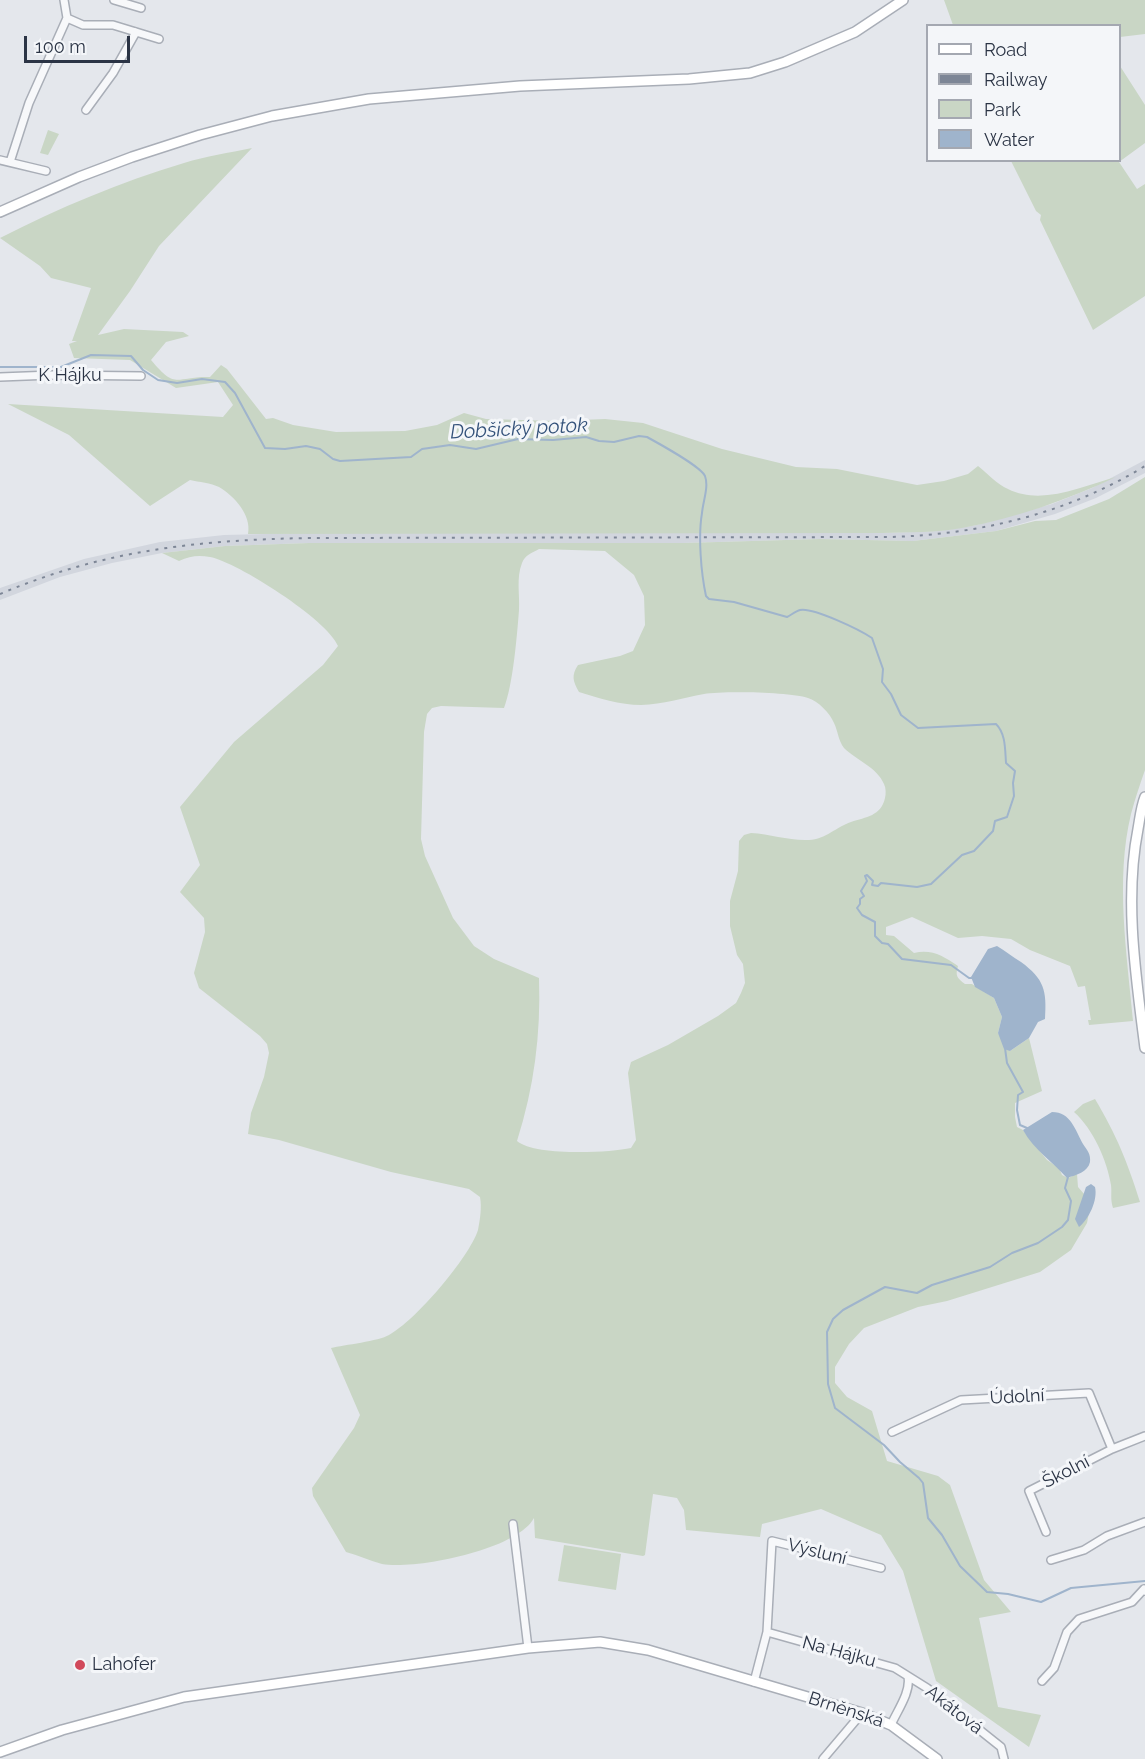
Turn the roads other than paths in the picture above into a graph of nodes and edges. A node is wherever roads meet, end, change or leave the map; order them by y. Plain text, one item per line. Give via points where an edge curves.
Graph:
1 (64, 0) edge
2 (114, 0) edge
3 (903, 0) edge
4 (141, 9) dead end
5 (67, 18) junction
6 (136, 32) junction
7 (159, 39) dead end
8 (86, 110) dead end
9 (0, 160) edge
10 (10, 162) junction
11 (46, 171) dead end
12 (0, 212) edge
13 (141, 376) dead end
14 (0, 377) edge
15 (1145, 797) edge
16 (1145, 1048) edge
17 (892, 1432) dead end
18 (1145, 1436) edge
19 (1112, 1449) junction
20 (1145, 1522) edge
21 (513, 1524) dead end
22 (1046, 1532) dead end
23 (1051, 1560) dead end
24 (881, 1568) dead end
25 (1145, 1589) edge
26 (767, 1632) junction
27 (528, 1648) junction
28 (908, 1677) junction
29 (749, 1680) junction
30 (1042, 1681) dead end
31 (862, 1713) junction
32 (891, 1725) junction
33 (0, 1752) edge
34 (823, 1759) edge
35 (937, 1759) edge
36 (1004, 1759) edge

1 - 5 street
2 - 4 street
3 - 12 main road via 855,32 750,73 369,99 200,135 79,177
5 - 6 street via 83,25 113,25
5 - 10 street via 29,103
6 - 7 street
6 - 8 street
9 - 10 street
10 - 11 street
13 - 14 street, K Hájku
15 - 16 main road via 1134,850 1132,901
17 - 19 street, Údolní via 961,1400 1089,1393
18 - 19 street, Školní
19 - 22 street, Školní via 1029,1491
20 - 23 street via 1107,1536 1084,1550
21 - 27 street
24 - 26 street, Výsluní via 772,1541
25 - 30 street via 1132,1602 1079,1620 1067,1632 1054,1668
26 - 28 street, Na Hájku via 895,1668
26 - 29 street
27 - 29 main road, Brněnská via 600,1642 648,1650
27 - 33 main road, Brněnská via 184,1697 62,1730
28 - 32 street, Akátová via 908,1689
28 - 36 street, Akátová via 1001,1746
29 - 31 main road, Brněnská
31 - 32 main road, Brněnská
31 - 34 street
32 - 35 main road, Brněnská

